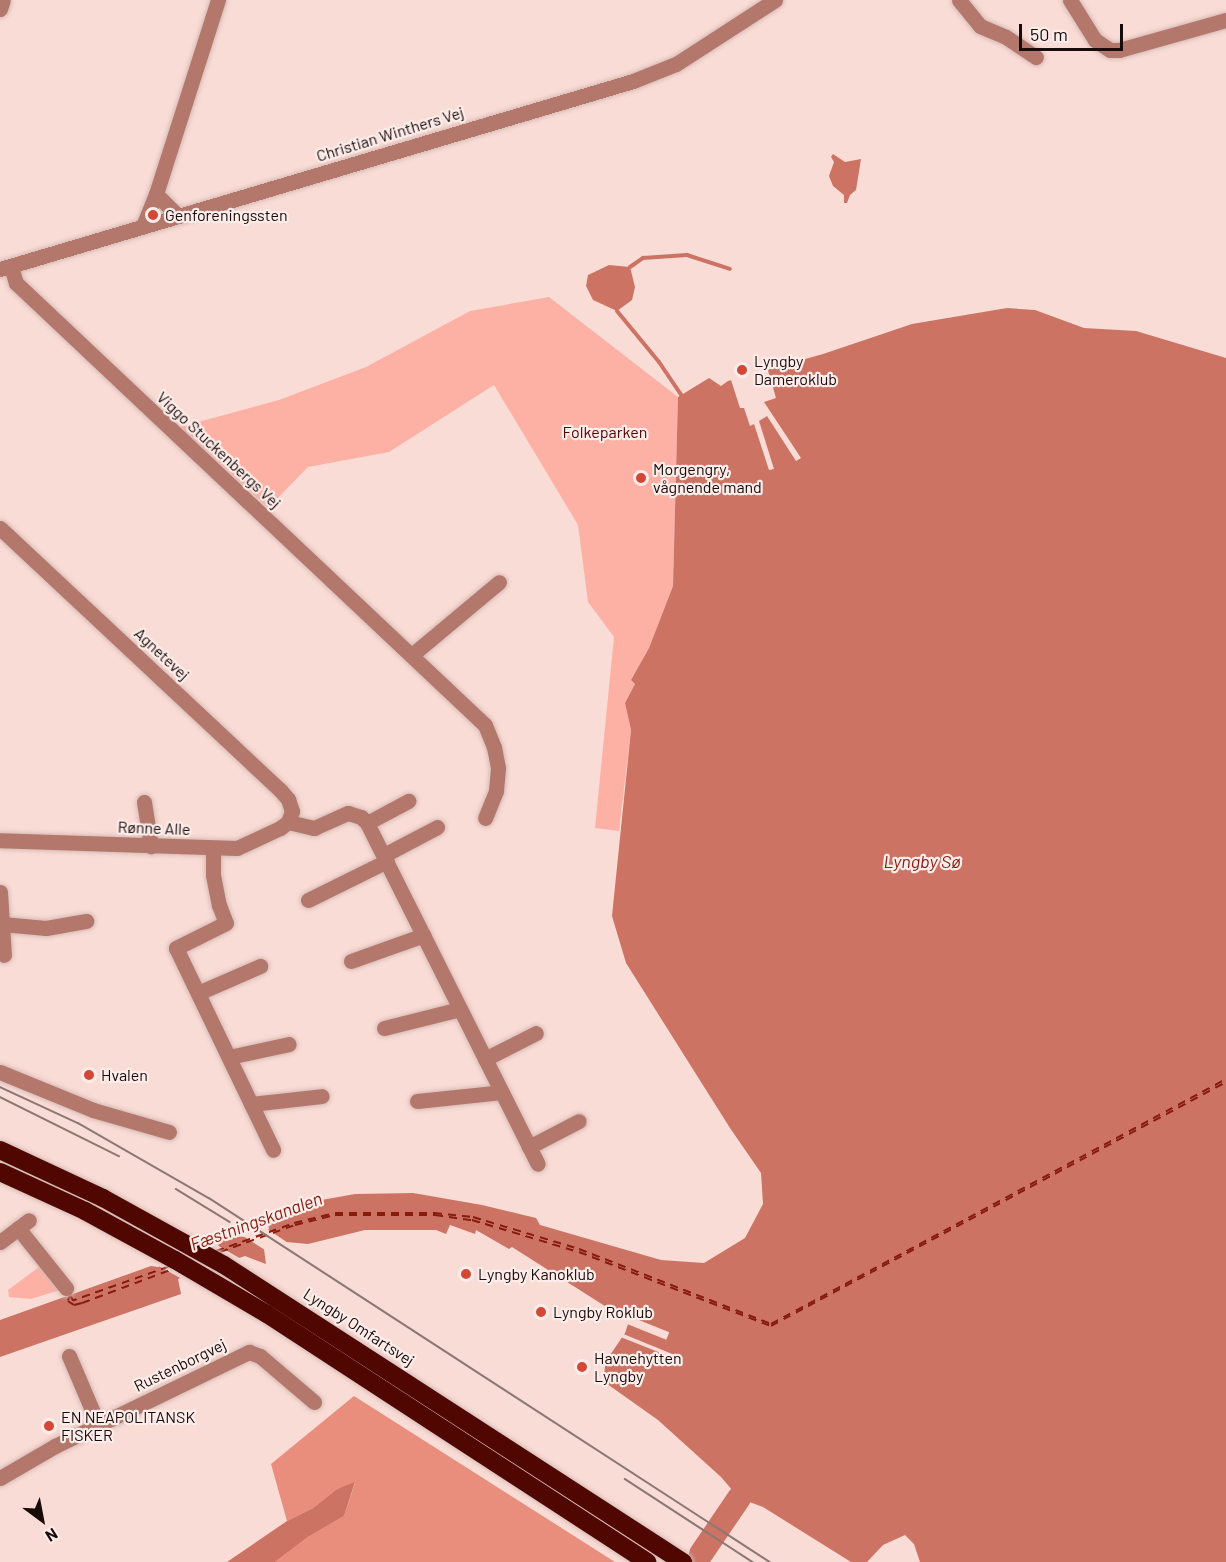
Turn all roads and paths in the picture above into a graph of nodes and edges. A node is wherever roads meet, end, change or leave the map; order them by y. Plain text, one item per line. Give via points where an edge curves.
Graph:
1 (3, 0) edge
2 (218, 0) edge
3 (775, 0) edge
4 (959, 0) edge
5 (1070, 0) edge
6 (0, 9) edge
7 (1226, 20) edge
8 (1036, 57) dead end
9 (156, 194) junction
10 (178, 216) junction
11 (143, 226) junction
12 (5, 268) edge
13 (0, 528) edge
14 (500, 582) dead end
15 (412, 654) junction
16 (408, 801) dead end
17 (144, 802) dead end
18 (290, 817) junction
19 (485, 818) dead end
20 (367, 823) junction
21 (437, 827) dead end
22 (0, 840) edge
23 (151, 846) junction
24 (213, 849) junction
25 (385, 858) junction
26 (0, 892) edge
27 (308, 900) dead end
28 (86, 921) dead end
29 (2, 924) junction
30 (424, 934) junction
31 (4, 955) dead end
32 (351, 961) dead end
33 (260, 966) dead end
34 (198, 993) junction
35 (460, 1008) junction
36 (384, 1028) dead end
37 (536, 1033) dead end
38 (289, 1044) dead end
39 (229, 1057) junction
40 (485, 1059) junction
41 (0, 1072) edge
42 (502, 1092) junction
43 (321, 1096) dead end
44 (417, 1101) dead end
45 (251, 1104) junction
46 (579, 1121) dead end
47 (169, 1132) dead end
48 (529, 1147) junction
49 (0, 1149) edge
50 (273, 1150) dead end
51 (538, 1164) dead end
52 (0, 1172) edge
53 (0, 1242) edge
54 (66, 1288) dead end
55 (69, 1356) dead end
56 (314, 1402) dead end
57 (98, 1424) junction
58 (0, 1478) edge
59 (647, 1562) edge
60 (683, 1562) edge

1 - 6 street
2 - 9 street
3 - 10 street, Christian Winthers Vej via 676,64 633,81
4 - 8 street via 980,26
5 - 7 street via 1095,40 1110,50
9 - 10 street
9 - 11 street
10 - 11 street, Christian Winthers Vej
11 - 12 street, Christian Winthers Vej
12 - 15 street, Viggo Stuckenbergs Vej via 16,283
13 - 18 street, Agnetevej via 281,791 288,799
14 - 15 street
15 - 19 street, Viggo Stuckenbergs Vej via 485,725 498,768 496,791
16 - 20 street
17 - 23 street
18 - 20 street via 314,828 348,813
18 - 24 street, Rønne Alle via 249,844
20 - 25 street
21 - 25 street
22 - 23 street, Rønne Alle
23 - 24 street, Rønne Alle
24 - 34 street via 213,875 226,923 176,948
25 - 27 street
25 - 30 street
26 - 29 street
28 - 29 street via 46,928
29 - 31 street
30 - 32 street
30 - 35 street
33 - 34 street
34 - 39 street
35 - 36 street
35 - 40 street
37 - 40 street
38 - 39 street
39 - 45 street
40 - 42 street
41 - 47 street via 93,1110
42 - 44 street
42 - 48 street
43 - 45 street
45 - 50 street
46 - 48 street
48 - 51 street
49 - 60 highway, Lyngby Omfartsvej via 201,1251
52 - 59 highway via 85,1211 199,1274 295,1332
53 - 54 street via 23,1224
55 - 57 street
56 - 57 street, Rustenborgvej via 260,1356 249,1352
57 - 58 street, Rustenborgvej

